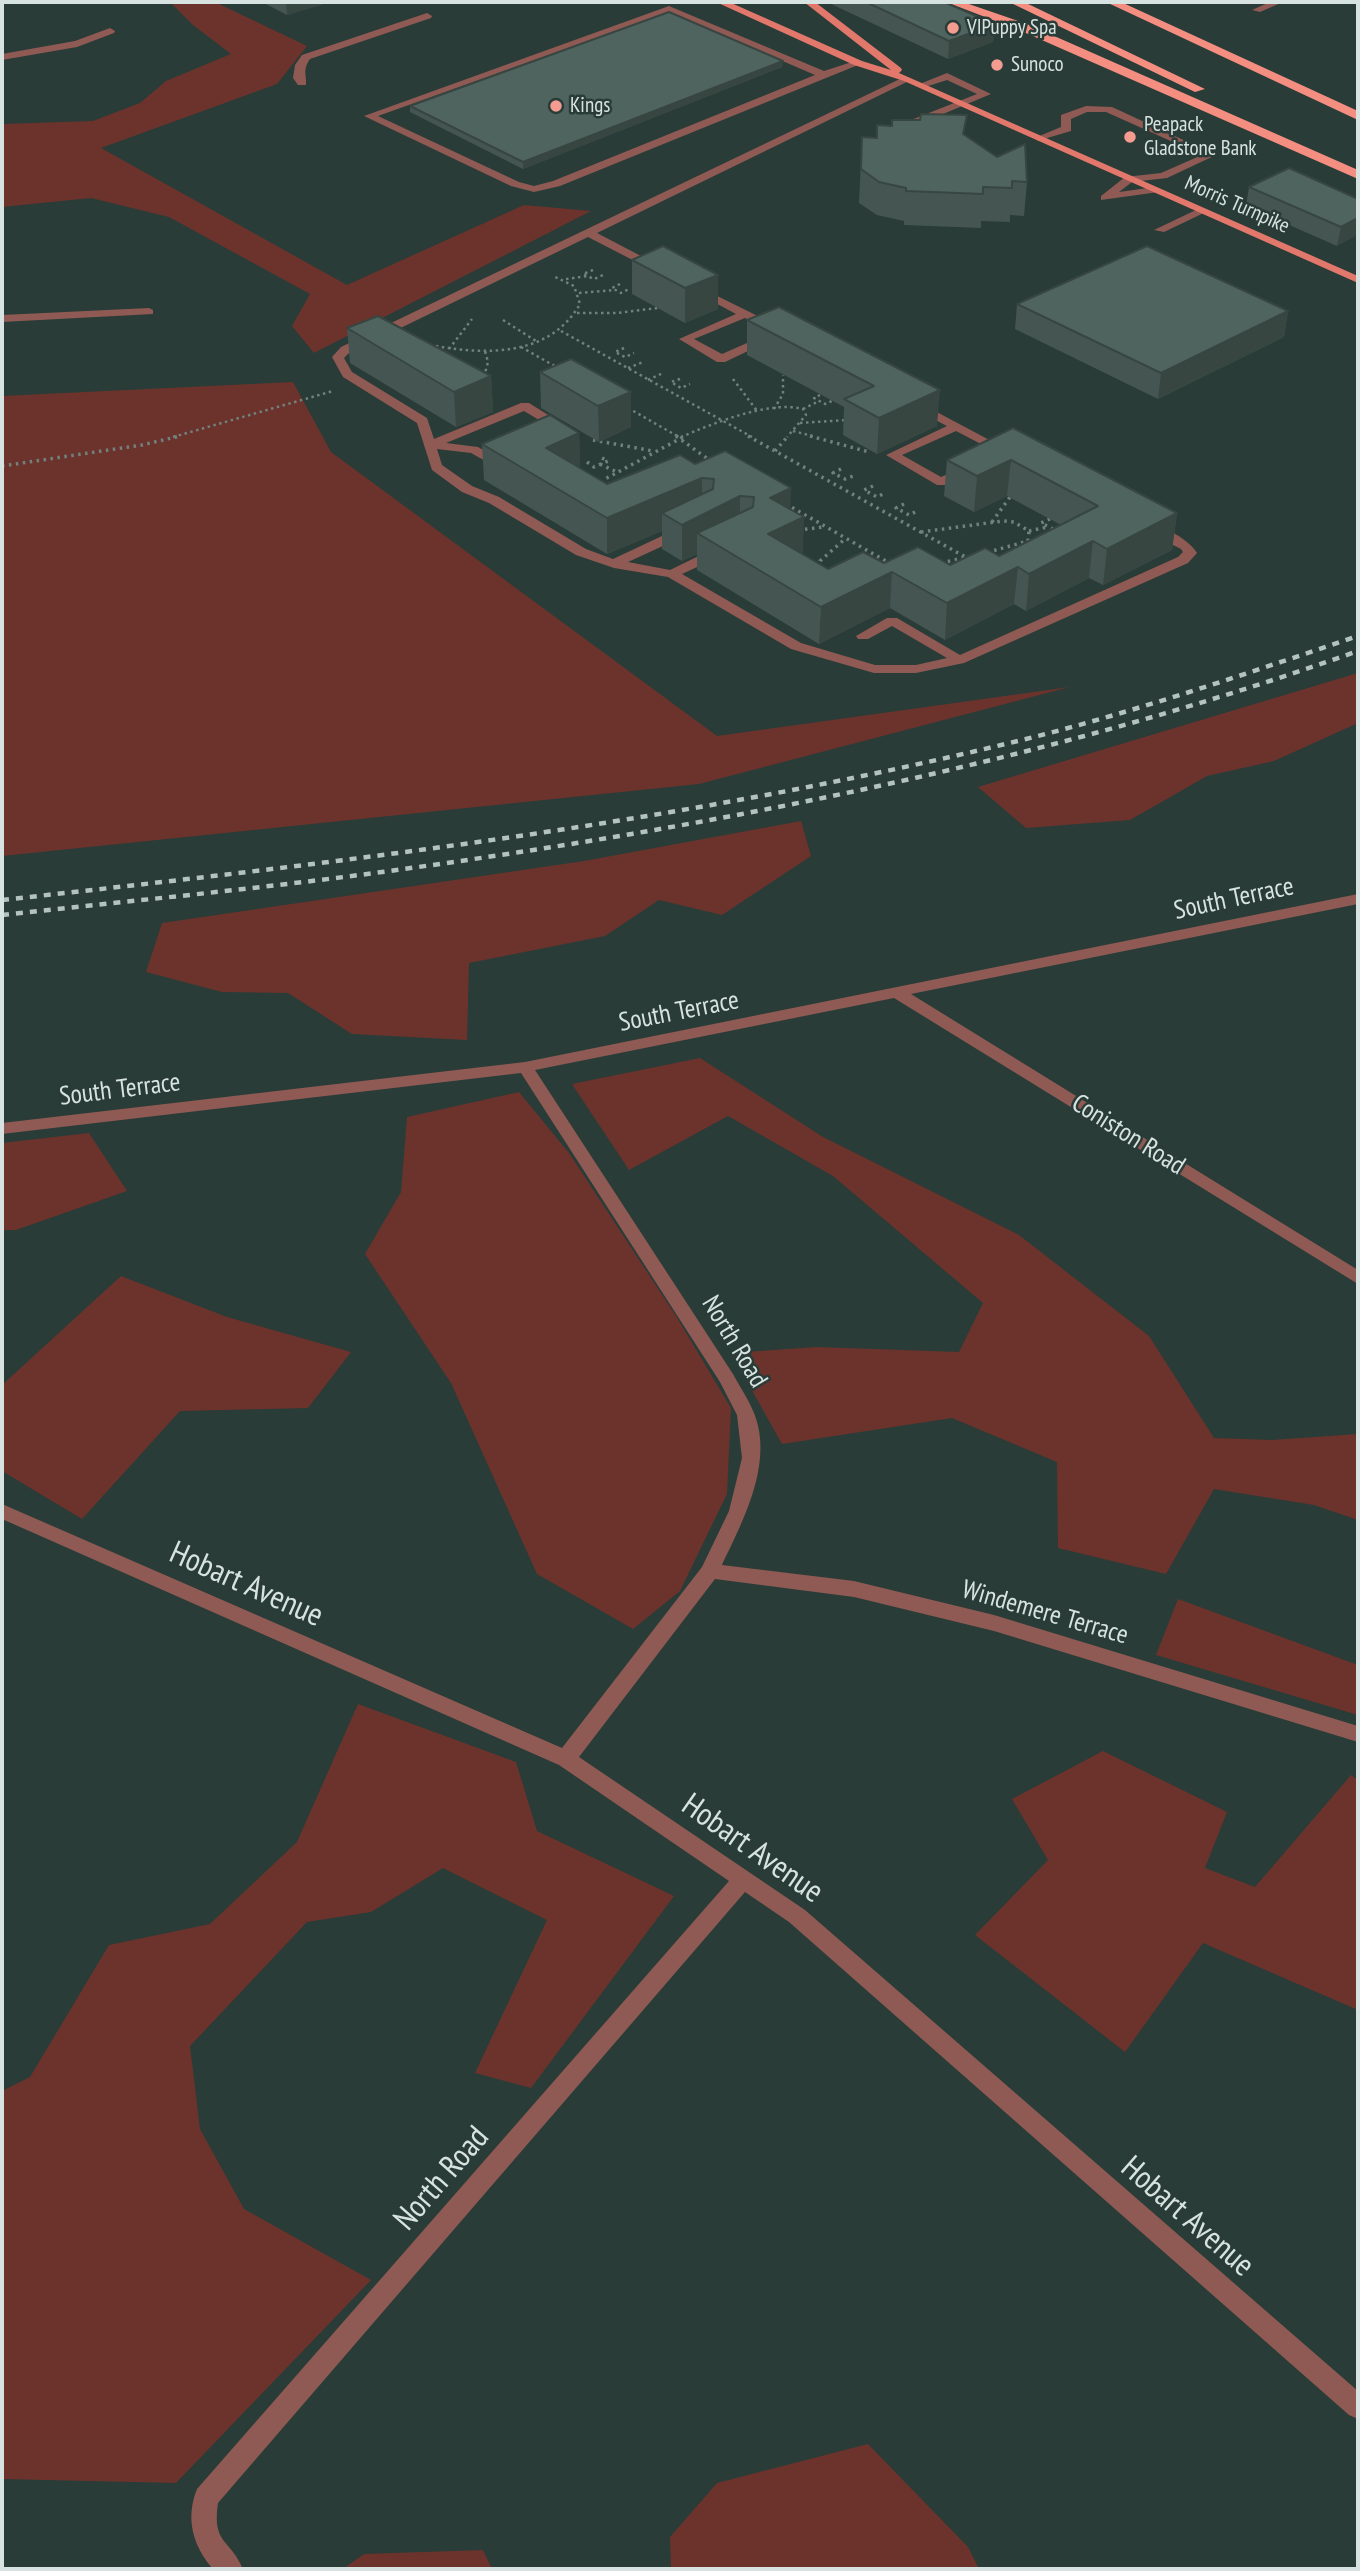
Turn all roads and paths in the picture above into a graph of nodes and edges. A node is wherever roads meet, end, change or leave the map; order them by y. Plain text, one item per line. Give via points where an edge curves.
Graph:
1 (721, 2) edge
2 (808, 2) edge
3 (953, 2) edge
4 (1015, 2) edge
5 (1112, 2) edge
6 (1278, 2) edge
7 (1257, 10) dead end
8 (427, 16) dead end
9 (110, 31) dead end
10 (2, 57) edge
11 (858, 63) junction
12 (824, 75) junction
13 (908, 79) junction
14 (302, 83) dead end
15 (922, 85) junction
16 (962, 103) junction
17 (1358, 116) edge
18 (915, 122) edge
19 (1041, 139) junction
20 (1358, 165) edge
21 (1358, 175) edge
22 (1129, 179) junction
23 (1155, 190) junction
24 (1202, 211) junction
25 (1160, 230) dead end
26 (589, 233) junction
27 (593, 270) dead end
28 (546, 275) dead end
29 (603, 275) dead end
30 (588, 276) junction
31 (566, 279) junction
32 (1358, 280) edge
33 (620, 284) dead end
34 (629, 289) dead end
35 (616, 290) junction
36 (579, 293) junction
37 (658, 308) edge
38 (149, 312) dead end
39 (577, 313) junction
40 (745, 314) junction
41 (2, 319) edge
42 (472, 319) dead end
43 (503, 320) dead end
44 (391, 329) junction
45 (561, 331) junction
46 (537, 342) junction
47 (521, 346) junction
48 (624, 348) dead end
49 (448, 349) junction
50 (485, 351) junction
51 (634, 353) dead end
52 (620, 355) junction
53 (611, 359) junction
54 (443, 360) edge
55 (643, 362) dead end
56 (627, 368) junction
57 (566, 373) edge
58 (663, 373) dead end
59 (783, 375) edge
60 (733, 377) dead end
61 (680, 379) dead end
62 (482, 380) edge
63 (648, 380) junction
64 (690, 384) dead end
65 (677, 386) junction
66 (666, 390) junction
67 (821, 395) edge
68 (898, 395) edge
69 (310, 399) dead end
70 (820, 401) junction
71 (832, 401) edge
72 (624, 406) dead end
73 (774, 409) junction
74 (803, 409) junction
75 (632, 411) junction
76 (758, 412) junction
77 (624, 414) edge
78 (719, 419) junction
79 (859, 420) edge
80 (800, 423) junction
81 (957, 426) junction
82 (792, 431) junction
83 (571, 433) junction
84 (678, 437) junction
85 (431, 445) junction
86 (861, 448) edge
87 (775, 450) junction
88 (654, 451) junction
89 (1007, 456) edge
90 (600, 457) dead end
91 (712, 462) junction
92 (587, 463) dead end
93 (600, 464) junction
94 (2, 466) edge
95 (700, 466) edge
96 (974, 467) edge
97 (723, 468) edge
98 (841, 469) dead end
99 (618, 472) junction
100 (839, 476) junction
101 (853, 476) dead end
102 (828, 481) junction
103 (604, 486) junction
104 (873, 486) dead end
105 (594, 488) edge
106 (611, 491) edge
107 (870, 493) junction
108 (885, 493) dead end
109 (1010, 497) edge
110 (860, 498) junction
111 (780, 501) edge
112 (904, 504) dead end
113 (790, 506) junction
114 (780, 511) edge
115 (902, 511) junction
116 (917, 511) dead end
117 (892, 516) junction
118 (1050, 519) edge
119 (1138, 521) edge
120 (992, 523) junction
121 (1062, 525) edge
122 (696, 526) edge
123 (825, 526) junction
124 (1048, 527) junction
125 (798, 530) dead end
126 (1029, 531) junction
127 (920, 532) junction
128 (846, 538) junction
129 (734, 544) edge
130 (1019, 545) junction
131 (1031, 546) edge
132 (1002, 549) junction
133 (1011, 552) edge
134 (965, 557) junction
135 (975, 563) edge
136 (614, 564) junction
137 (936, 564) edge
138 (818, 566) junction
139 (810, 567) edge
140 (901, 570) edge
141 (671, 574) junction
142 (826, 575) edge
143 (863, 636) dead end
144 (958, 660) junction
145 (1358, 899) edge
146 (898, 993) junction
147 (525, 1067) junction
148 (2, 1128) edge
149 (1358, 1278) edge
150 (2, 1511) edge
151 (710, 1572) junction
152 (1358, 1734) edge
153 (566, 1759) junction
154 (744, 1880) junction
155 (1358, 2407) edge
156 (230, 2569) edge

1 - 11 main road, Morris Turnpike
2 - 13 main road, Morris Turnpike
3 - 21 highway via 1023,27
4 - 20 highway
5 - 17 highway
6 - 7 street
8 - 14 street via 306,57 300,65 298,79
9 - 10 street via 77,44
11 - 12 street
11 - 13 main road, Morris Turnpike
12 - 12 street via 669,9 369,116 534,189
13 - 15 main road, Morris Turnpike
13 - 26 street
15 - 16 main road, Morris Turnpike
15 - 16 street via 947,76 986,94
16 - 18 street
16 - 19 main road, Morris Turnpike
19 - 22 main road, Morris Turnpike
19 - 22 street via 1067,129 1065,117 1100,107 1211,155 1163,176
22 - 23 main road, Morris Turnpike
22 - 23 street via 1105,198
23 - 24 main road, Morris Turnpike
24 - 25 street
24 - 32 main road, Morris Turnpike
26 - 40 street
26 - 44 street
27 - 30 path via 583,274
28 - 31 path
29 - 30 path
30 - 31 path
31 - 36 path
33 - 35 path via 612,288
34 - 35 path
35 - 36 path
36 - 39 path
37 - 39 path
38 - 41 street
39 - 45 path
40 - 40 street via 721,324 685,339 721,359 781,333
42 - 49 path
43 - 46 path
44 - 49 path
44 - 85 street via 345,350 338,357 340,364 347,374 423,421
45 - 46 path
45 - 53 path
46 - 47 path
47 - 50 path
47 - 57 path
48 - 52 path via 615,352
49 - 50 path
49 - 54 path
50 - 62 path via 487,371
51 - 52 path
52 - 53 path
53 - 56 path
55 - 56 path
56 - 63 path
58 - 63 path
59 - 73 path via 783,394
60 - 76 path
61 - 65 path via 671,382
63 - 66 path
64 - 65 path
65 - 66 path
66 - 78 path
67 - 70 path via 814,398
68 - 81 street
69 - 94 path via 142,444
70 - 71 path
70 - 74 path
72 - 75 path
73 - 74 path
73 - 76 path
74 - 80 path via 806,415
75 - 77 path
75 - 84 path
76 - 78 path
78 - 84 path
78 - 87 path
79 - 80 path
80 - 82 path
81 - 89 street
81 - 96 street via 892,455 941,482
82 - 86 path
82 - 87 path
83 - 85 street via 498,464 474,450
83 - 85 street via 525,406
83 - 88 path
84 - 88 path
84 - 91 path
85 - 136 street via 436,467 467,489 494,500 580,552
87 - 102 path
88 - 99 path
90 - 93 path via 608,461
91 - 95 path
91 - 97 path
92 - 93 path
93 - 99 path
98 - 100 path via 833,473
99 - 103 path via 605,479
100 - 101 path
100 - 102 path
102 - 110 path
103 - 105 path
103 - 106 path
104 - 107 path via 864,490
107 - 108 path via 877,497
107 - 110 path
109 - 120 path
110 - 117 path
111 - 113 path
112 - 115 path via 896,508
113 - 114 path
113 - 123 path
115 - 116 path via 909,515
115 - 117 path
117 - 127 path
118 - 124 path via 1041,523
119 - 144 street via 1186,546 1190,553
120 - 126 path via 1014,522
120 - 127 path
121 - 124 path via 1053,530
122 - 136 street
123 - 125 path
123 - 128 path
124 - 126 path
126 - 130 path via 1028,541
127 - 134 path
128 - 138 path
128 - 140 path
129 - 141 street
130 - 131 path
130 - 132 path
132 - 133 path
132 - 134 path
134 - 135 path
134 - 137 path
136 - 141 street
138 - 139 path
138 - 142 path
141 - 144 street via 796,646 874,670 916,669
143 - 144 street via 892,621
145 - 146 street, South Terrace
146 - 147 street, South Terrace
146 - 149 street, Coniston Road
147 - 148 street, South Terrace
147 - 151 street, North Road via 746,1415 751,1458 738,1511
150 - 153 street, Hobart Avenue
151 - 152 street, Windemere Terrace via 854,1589 994,1623
151 - 153 street, North Road
153 - 154 street, Hobart Avenue
154 - 155 street, Hobart Avenue via 797,1916
154 - 156 street, North Road via 206,2498 202,2526 212,2551

